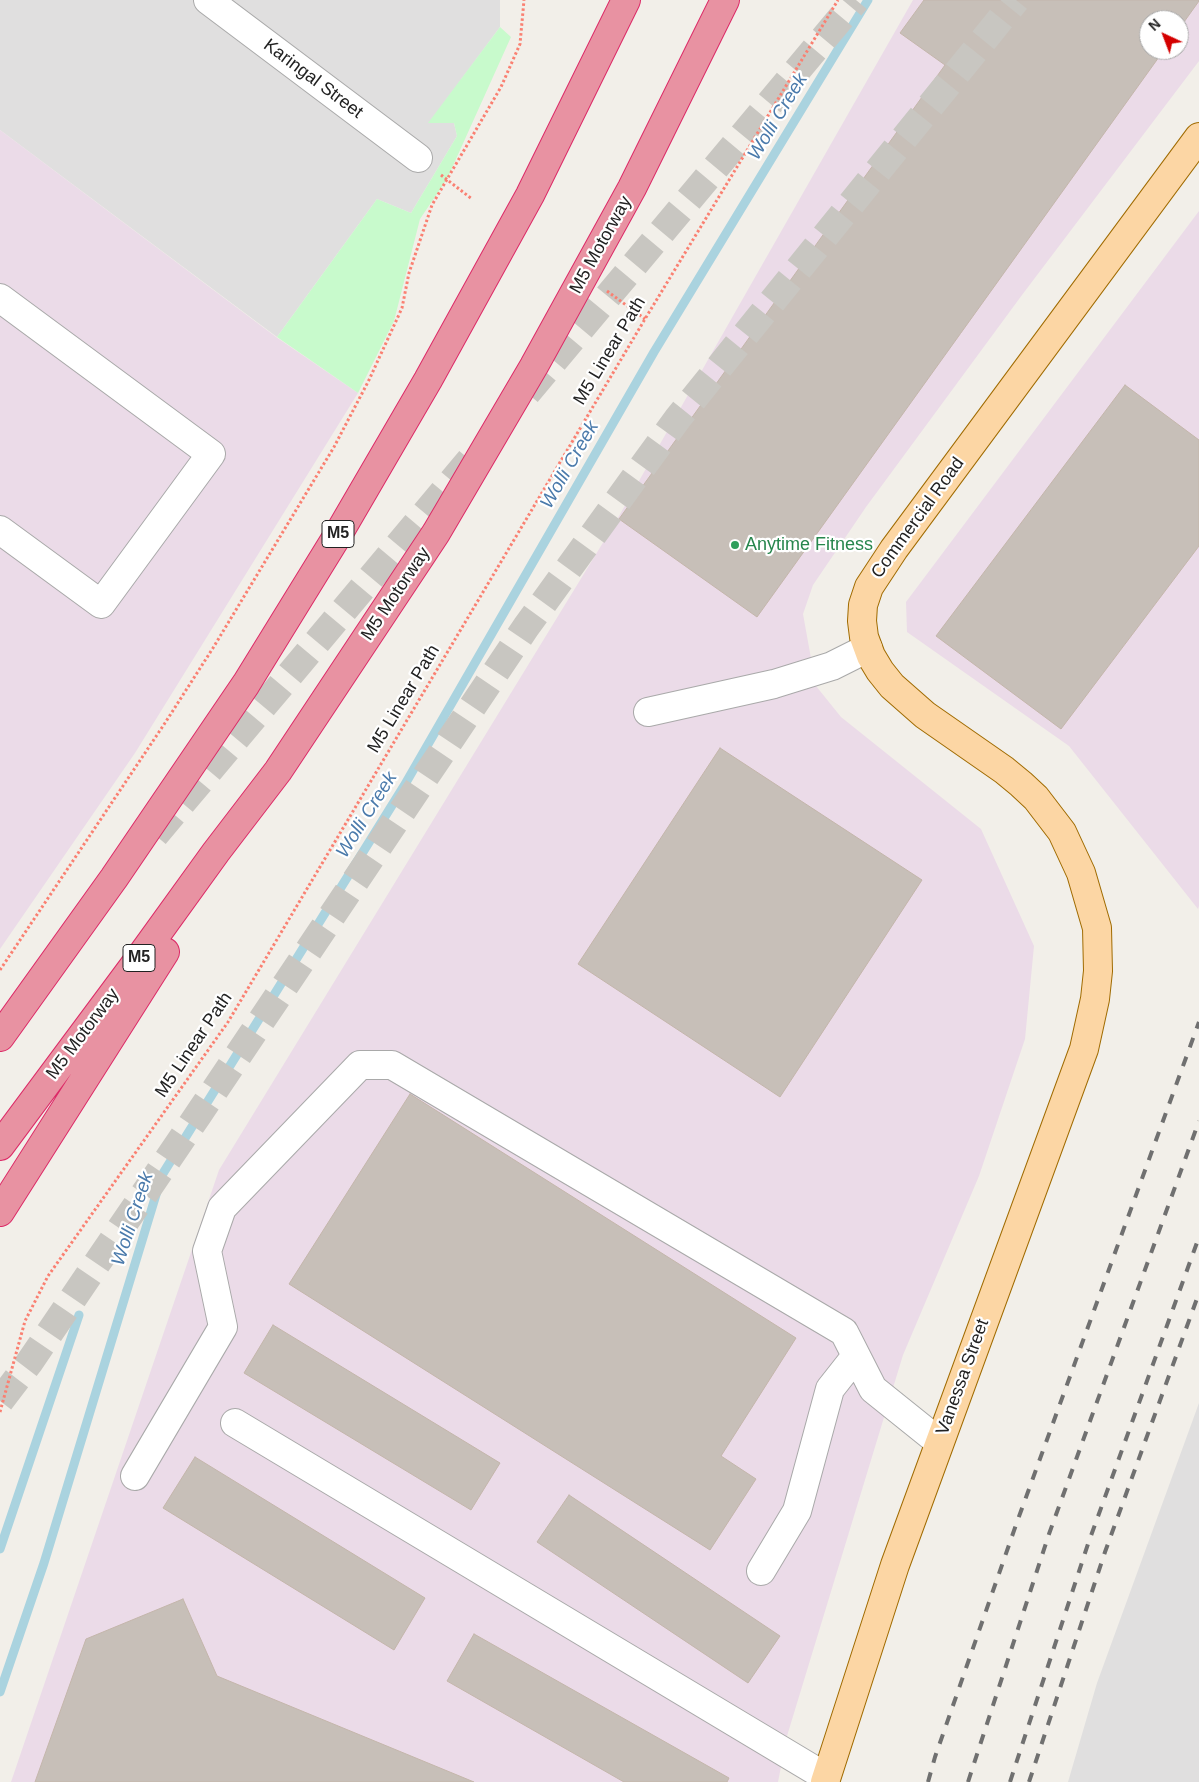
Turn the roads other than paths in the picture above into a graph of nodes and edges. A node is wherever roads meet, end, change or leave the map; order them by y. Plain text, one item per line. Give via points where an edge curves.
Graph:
1 (208, 0) edge
2 (626, 0) edge
3 (725, 0) edge
4 (1199, 137) edge
5 (418, 158) dead end
6 (0, 298) edge
7 (0, 530) edge
8 (868, 648) junction
9 (648, 712) dead end
10 (278, 771) junction
11 (1098, 971) joint
12 (0, 1037) edge
13 (0, 1146) edge
14 (0, 1212) edge
15 (856, 1356) junction
16 (235, 1423) dead end
17 (939, 1442) junction
18 (135, 1476) dead end
19 (761, 1571) dead end
20 (825, 1780) edge

1 - 5 street, Karingal Street
2 - 12 highway, M5 via 530,195 336,538 246,684 114,878
3 - 10 highway, M5 Motorway / M5 via 632,188 534,366 436,534
4 - 8 main road, Commercial Road via 880,569 863,605 862,621
6 - 7 street via 211,454 101,604
8 - 9 street via 832,666 774,684
8 - 11 main road, Commercial Road via 892,686 925,715 1021,784 1062,832 1081,873 1097,928
10 - 13 highway, M5 Motorway / M5
10 - 14 highway
11 - 17 main road, Vanessa Street via 1084,1048
15 - 17 street via 873,1389
15 - 18 street via 844,1332 392,1065 360,1066 222,1208 206,1251 223,1327
15 - 19 street via 830,1389 797,1511
16 - 20 street
17 - 20 main road, Vanessa Street

